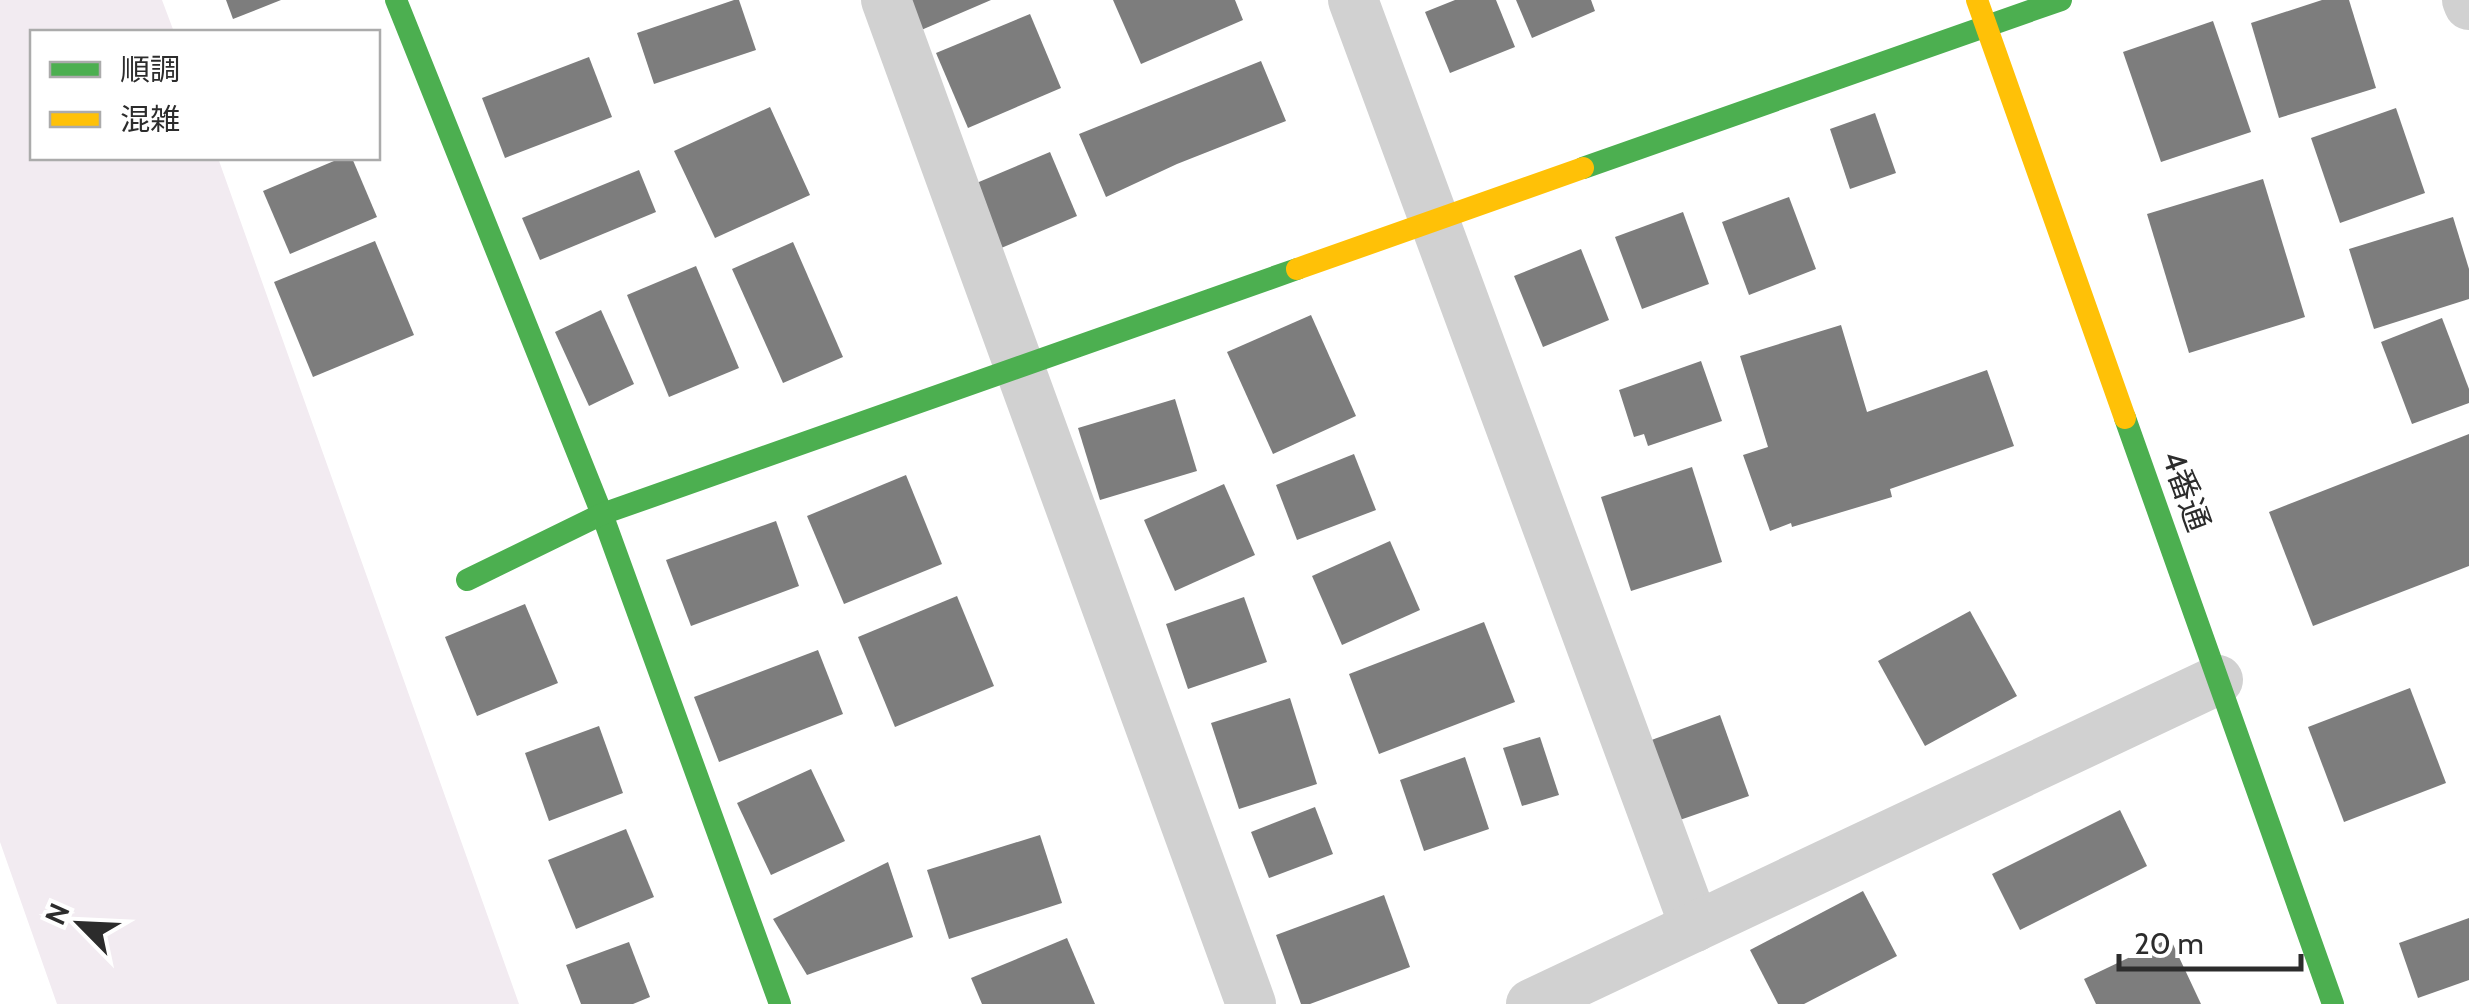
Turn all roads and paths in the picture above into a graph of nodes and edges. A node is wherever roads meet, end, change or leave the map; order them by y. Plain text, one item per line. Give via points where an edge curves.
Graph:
1 (396, 0) edge
2 (886, 0) edge
3 (1353, 0) edge
4 (1977, 0) edge
5 (2061, 0) edge
6 (1987, 26) junction
7 (1435, 220) junction
8 (1022, 367) junction
9 (602, 514) junction
10 (467, 580) dead end
11 (2218, 680) junction
12 (1695, 927) junction
13 (2326, 1001) edge
14 (780, 1004) edge
15 (1251, 1004) edge
16 (1531, 1004) edge

1 - 9 street
2 - 8 street
3 - 7 street
4 - 6 street, 4番通
5 - 6 street
6 - 7 street
6 - 11 street, 4番通
7 - 8 street
7 - 12 street
8 - 9 street
8 - 15 street
9 - 10 street
9 - 14 street
11 - 12 street
11 - 13 street, 4番通
12 - 16 street

